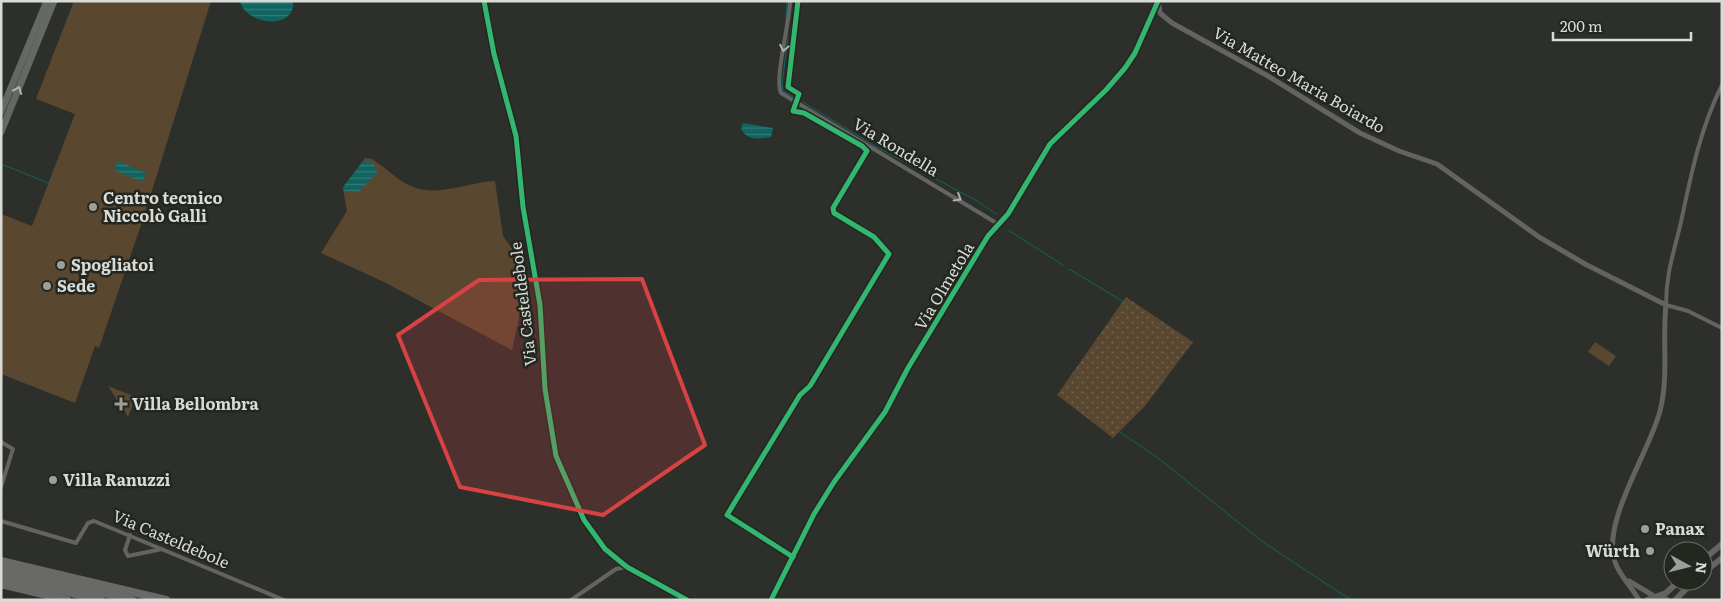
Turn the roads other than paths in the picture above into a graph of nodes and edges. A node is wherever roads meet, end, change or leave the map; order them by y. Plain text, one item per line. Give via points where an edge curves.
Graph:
1 (47, 1) edge
2 (54, 1) edge
3 (484, 1) edge
4 (790, 1) edge
5 (1158, 4) edge
6 (1722, 85) edge
7 (1, 112) edge
8 (1, 132) edge
9 (998, 224) junction
10 (1666, 305) junction
11 (1722, 328) edge
12 (1, 442) edge
13 (1, 487) edge
14 (1, 520) edge
15 (130, 535) junction
16 (162, 548) junction
17 (1, 557) edge
18 (616, 559) junction
19 (1, 561) edge
20 (627, 567) junction
21 (1, 568) edge
22 (616, 569) junction
23 (50, 573) junction
24 (1, 576) edge
25 (1626, 579) junction
26 (1, 584) edge
27 (1668, 591) edge
28 (1684, 591) edge
29 (1656, 596) junction
30 (67, 600) edge
31 (101, 600) edge
32 (132, 600) edge
33 (166, 600) edge
34 (284, 600) edge
35 (571, 600) edge
36 (687, 600) edge
37 (771, 600) edge
38 (1639, 600) edge
39 (1647, 600) edge
40 (1667, 600) edge
41 (1675, 600) edge

1 - 7 highway
8 -> 2 highway
3 - 18 street, Via Casteldebole via 516,136 523,207 540,305 545,389 556,456 584,520 593,535
4 -> 9 street, Via Rondella via 778,88 781,93
5 - 9 street, Via Olmetola via 1125,68 1050,144 1008,214
5 - 10 street, Via Matteo Maria Boiardo via 1160,13 1172,22 1360,133 1437,164 1539,237
6 - 10 street via 1692,166 1668,268
9 - 37 street, Via Olmetola via 908,368 886,412 814,514
10 - 11 street via 1688,311
10 - 25 street via 1665,376 1660,411 1623,503 1612,546 1615,564
12 - 13 street via 13,449
14 - 15 street, Via Casteldebole via 76,543 88,523 94,521
15 - 16 street, Via Casteldebole
15 - 16 street via 125,550 128,556
16 - 34 street, Via Casteldebole
17 - 23 highway
18 - 20 street, Via Casteldebole
18 - 22 street
19 - 23 highway
20 - 22 street
20 - 36 street, Via Casteldebole
21 - 32 highway
22 - 35 street
23 - 33 highway
24 - 31 highway
25 - 29 street
25 - 38 street
26 - 30 highway
27 - 29 main road
28 - 41 main road
29 - 39 main road
29 - 40 main road

